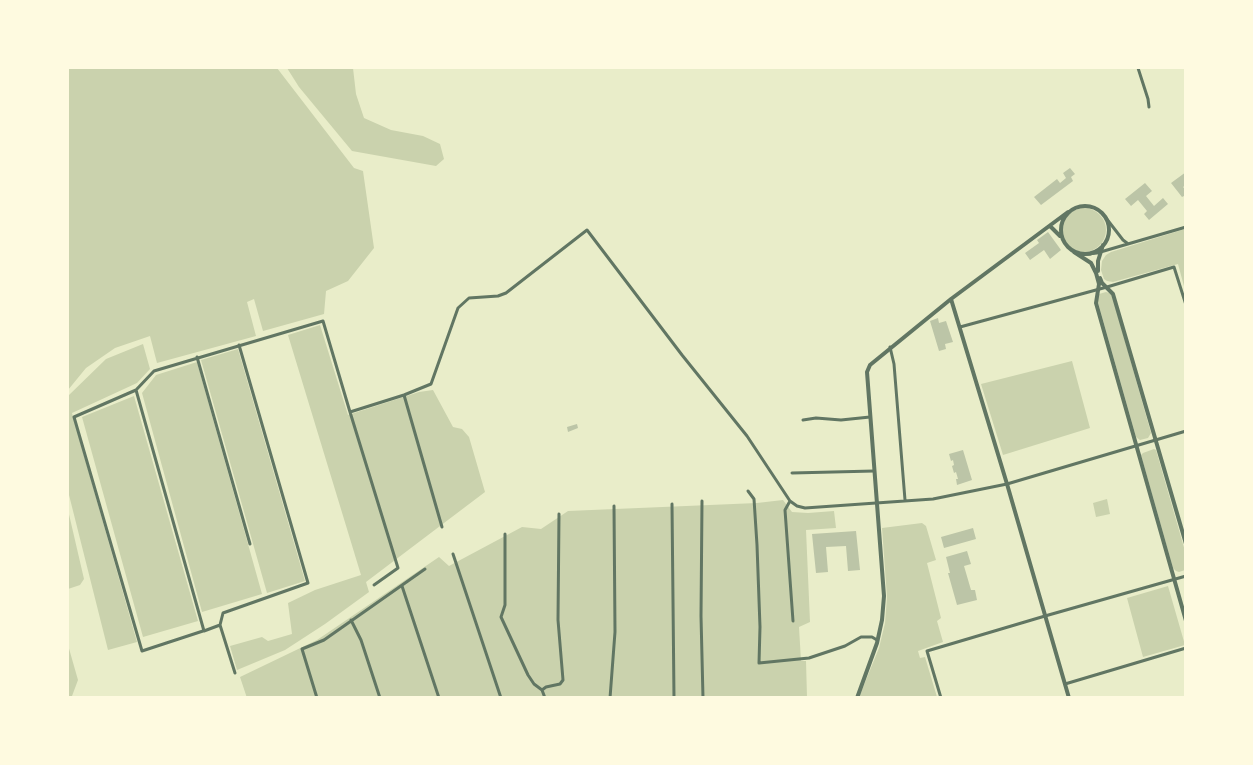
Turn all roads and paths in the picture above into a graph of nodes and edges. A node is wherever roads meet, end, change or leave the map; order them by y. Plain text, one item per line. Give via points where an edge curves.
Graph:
1 (1138, 68) edge
2 (1149, 107) dead end
3 (1068, 212) junction
4 (1106, 218) junction
5 (1050, 226) junction
6 (1185, 227) edge
7 (1063, 241) junction
8 (1129, 243) junction
9 (1103, 245) junction
10 (1074, 252) junction
11 (1101, 252) junction
12 (1087, 254) junction
13 (1107, 287) junction
14 (1098, 289) junction
15 (951, 299) junction
16 (1185, 305) edge
17 (960, 327) junction
18 (239, 345) junction
19 (890, 347) junction
20 (197, 357) junction
21 (136, 390) junction
22 (404, 395) junction
23 (350, 412) junction
24 (870, 417) junction
25 (803, 420) dead end
26 (1185, 431) edge
27 (1156, 440) junction
28 (1136, 446) junction
29 (874, 471) junction
30 (792, 473) dead end
31 (1007, 484) junction
32 (748, 491) dead end
33 (905, 500) junction
34 (702, 501) dead end
35 (790, 501) junction
36 (876, 502) junction
37 (672, 504) dead end
38 (614, 506) dead end
39 (559, 514) dead end
40 (442, 527) dead end
41 (506, 534) dead end
42 (250, 544) dead end
43 (1185, 544) edge
44 (453, 554) dead end
45 (425, 569) dead end
46 (1185, 576) edge
47 (1174, 579) junction
48 (374, 585) dead end
49 (402, 586) junction
50 (1045, 616) junction
51 (351, 620) junction
52 (793, 621) dead end
53 (1185, 621) edge
54 (220, 625) junction
55 (204, 631) junction
56 (877, 640) junction
57 (1185, 648) edge
58 (235, 674) dead end
59 (1065, 684) junction
60 (542, 690) junction
61 (317, 698) edge
62 (380, 698) edge
63 (439, 698) edge
64 (501, 698) edge
65 (545, 698) edge
66 (610, 698) edge
67 (674, 698) edge
68 (703, 698) edge
69 (857, 698) edge
70 (941, 698) edge
71 (1069, 698) edge

1 - 2 street
3 - 4 street via 1088,205
3 - 5 street
3 - 7 street via 1060,227
4 - 8 street
4 - 9 street via 1109,230
5 - 7 street
5 - 15 street
6 - 8 street
7 - 10 street
8 - 11 street
9 - 11 street
9 - 12 street
10 - 12 street
10 - 14 street via 1095,268
11 - 12 street
11 - 13 street via 1097,267
13 - 14 street
13 - 16 street via 1174,267
13 - 27 street via 1113,294
14 - 17 street
14 - 28 street via 1096,303
15 - 17 street
15 - 19 street
17 - 31 street
18 - 20 street
18 - 23 street via 322,321
18 - 54 street via 308,583 223,613
19 - 24 street via 873,360 867,372
19 - 33 street
20 - 21 street via 154,371
20 - 42 street
21 - 55 street
21 - 55 street via 74,417 142,651
22 - 23 street
22 - 35 street via 431,384 458,308 469,298 506,293 587,230 747,436
22 - 40 street
23 - 48 street via 398,568
24 - 25 street
24 - 29 street
26 - 27 street
27 - 28 street
27 - 43 street
28 - 31 street
28 - 47 street
29 - 30 street
29 - 36 street
31 - 33 street via 933,499
31 - 50 street
32 - 56 street via 754,499 758,545 759,663 809,658 861,637
33 - 36 street
34 - 68 street
35 - 36 street via 805,508
35 - 52 street via 786,510
36 - 56 street via 884,596
37 - 67 street
38 - 66 street via 615,632
39 - 60 street via 558,620 563,680
41 - 60 street via 505,605 501,618 528,675
44 - 64 street
45 - 49 street
46 - 47 street
47 - 50 street
47 - 53 street
49 - 51 street
49 - 63 street
50 - 59 street
50 - 70 street via 927,651
51 - 61 street via 324,640 302,649
51 - 62 street via 362,640
54 - 55 street
54 - 58 street
56 - 69 street
57 - 59 street
59 - 71 street
60 - 65 street

